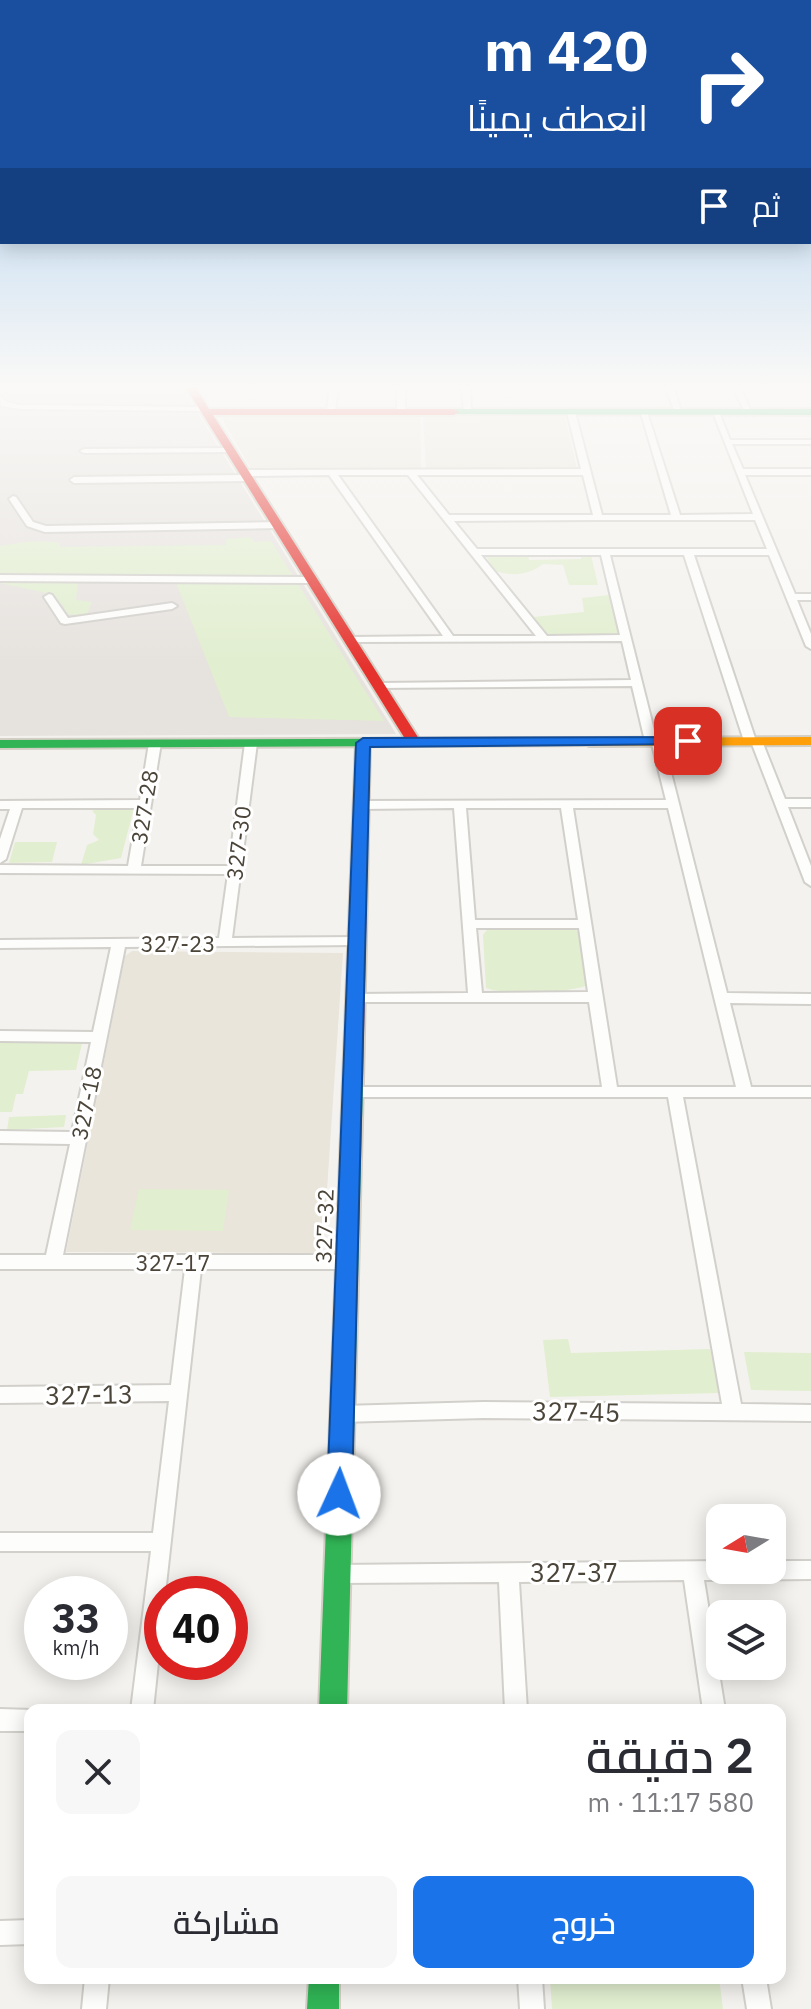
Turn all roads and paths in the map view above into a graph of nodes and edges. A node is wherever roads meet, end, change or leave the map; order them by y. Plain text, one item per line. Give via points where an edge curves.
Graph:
1 (74, 480) dead end
2 (83, 480) edge
3 (250, 480) edge
4 (337, 480) edge
5 (416, 480) edge
6 (589, 480) edge
7 (665, 480) edge
8 (743, 480) edge
9 (13, 499) dead end
10 (757, 517) junction
11 (446, 518) junction
12 (598, 518) junction
13 (677, 518) junction
14 (278, 525) junction
15 (473, 552) junction
16 (605, 552) junction
17 (688, 552) junction
18 (771, 552) junction
19 (0, 578) edge
20 (312, 580) junction
21 (49, 597) dead end
22 (791, 597) junction
23 (811, 597) edge
24 (172, 606) dead end
25 (626, 638) junction
26 (450, 639) junction
27 (544, 639) junction
28 (351, 640) junction
29 (810, 641) edge
30 (636, 683) junction
31 (379, 686) junction
32 (654, 741) junction
33 (753, 741) junction
34 (811, 741) edge
35 (414, 742) junction
36 (155, 743) junction
37 (251, 743) junction
38 (363, 743) junction
39 (0, 744) edge
40 (781, 803) junction
41 (811, 803) edge
42 (145, 804) junction
43 (673, 804) junction
44 (0, 805) edge
45 (17, 805) junction
46 (361, 805) junction
47 (460, 805) junction
48 (567, 805) junction
49 (0, 859) edge
50 (0, 869) edge
51 (134, 870) junction
52 (234, 870) junction
53 (809, 873) edge
54 (470, 924) junction
55 (585, 924) junction
56 (357, 941) junction
57 (119, 943) junction
58 (225, 943) junction
59 (0, 944) edge
60 (596, 997) junction
61 (475, 998) junction
62 (722, 998) junction
63 (355, 999) junction
64 (811, 999) edge
65 (0, 1036) edge
66 (100, 1037) junction
67 (352, 1092) junction
68 (610, 1092) junction
69 (675, 1092) junction
70 (745, 1092) junction
71 (811, 1092) edge
72 (0, 1137) edge
73 (79, 1138) junction
74 (194, 1261) junction
75 (0, 1262) edge
76 (53, 1262) junction
77 (347, 1262) junction
78 (179, 1393) junction
79 (0, 1395) edge
80 (733, 1413) junction
81 (811, 1413) edge
82 (342, 1414) junction
83 (0, 1542) edge
84 (161, 1542) junction
85 (811, 1570) edge
86 (693, 1571) junction
87 (508, 1572) junction
88 (337, 1574) junction
89 (143, 1704) edge
90 (333, 1704) edge
91 (516, 1704) edge
92 (713, 1704) edge
93 (0, 1720) edge
94 (24, 1720) edge
95 (24, 1932) edge
96 (0, 1933) edge
97 (96, 1984) edge
98 (324, 1984) edge
99 (530, 1984) edge
100 (755, 1984) edge
101 (94, 2009) edge
102 (323, 2009) edge
103 (532, 2009) edge
104 (759, 2009) edge

1 - 2 street
3 - 14 street
4 - 26 street
5 - 11 street
6 - 12 street
7 - 13 street
8 - 10 street
9 - 14 street via 30,524 45,529
10 - 13 street
10 - 18 street
11 - 12 street
11 - 15 street
12 - 13 street
14 - 20 street
15 - 16 street
15 - 27 street
16 - 17 street
16 - 25 street
17 - 18 street
17 - 33 street
18 - 22 street
19 - 20 street
20 - 28 street
21 - 24 street via 65,621
22 - 23 street
22 - 29 street
25 - 27 street
25 - 30 street
26 - 27 street
26 - 28 street
28 - 31 street
30 - 31 street
30 - 32 street
31 - 35 street
32 - 33 street
32 - 35 street
32 - 43 street
33 - 34 street
33 - 40 street
35 - 38 street
36 - 37 street
36 - 39 street
36 - 42 street, 327-28
37 - 38 street
37 - 52 street, 327-30
38 - 46 street, 327-32
40 - 41 street
40 - 53 street
42 - 45 street
42 - 51 street, 327-28
43 - 48 street
43 - 62 street
44 - 45 street
45 - 49 street
46 - 47 street
46 - 56 street, 327-32
47 - 48 street
47 - 54 street
48 - 55 street
50 - 51 street
51 - 52 street
52 - 58 street, 327-30
54 - 55 street
54 - 61 street
55 - 60 street
56 - 58 street, 327-23
56 - 63 street, 327-32
57 - 58 street, 327-23
57 - 59 street, 327-23
57 - 66 street, 327-18
60 - 61 street
60 - 68 street
61 - 63 street
62 - 64 street
62 - 70 street
63 - 67 street, 327-32
65 - 66 street
66 - 73 street, 327-18
67 - 68 street
67 - 77 street, 327-32
68 - 69 street
69 - 70 street
69 - 80 street
70 - 71 street
72 - 73 street
73 - 76 street, 327-18
74 - 76 street, 327-17
74 - 77 street, 327-17
74 - 78 street
75 - 76 street, 327-17
77 - 82 street, 327-32
78 - 79 street, 327-13
78 - 84 street
80 - 81 street, 327-45
80 - 82 street, 327-45
82 - 88 street, 327-32
83 - 84 street
84 - 89 street
85 - 86 street, 327-37
86 - 87 street, 327-37
86 - 92 street
87 - 88 street, 327-37
87 - 91 street
88 - 90 street, 327-32
93 - 94 street
95 - 96 street
97 - 101 street
98 - 102 street
99 - 103 street
100 - 104 street

